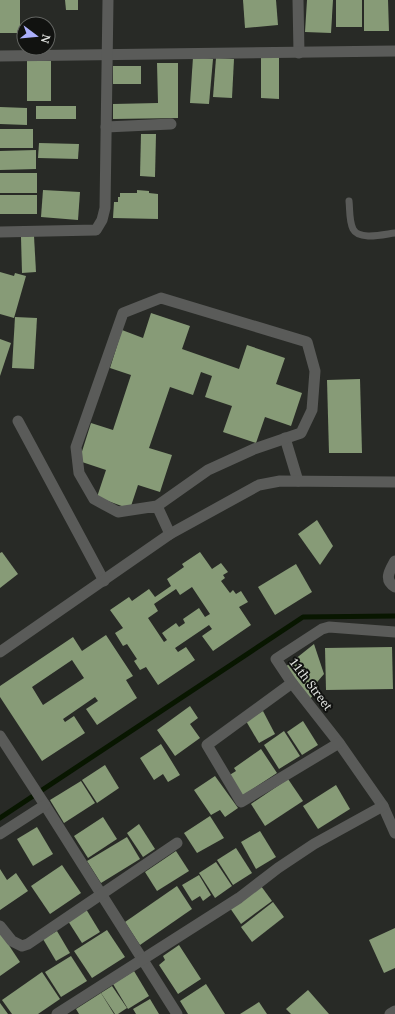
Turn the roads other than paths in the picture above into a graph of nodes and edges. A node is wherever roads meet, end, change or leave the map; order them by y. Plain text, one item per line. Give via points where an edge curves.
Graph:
1 (108, 0) edge
2 (298, 0) edge
3 (395, 51) edge
4 (299, 52) junction
5 (108, 55) junction
6 (0, 56) edge
7 (171, 124) dead end
8 (106, 127) junction
9 (349, 201) dead end
10 (0, 232) edge
11 (395, 233) edge
12 (18, 421) dead end
13 (285, 438) junction
14 (298, 481) junction
15 (395, 482) edge
16 (157, 506) junction
17 (170, 534) junction
18 (395, 561) edge
19 (104, 580) junction
20 (395, 587) edge
21 (395, 632) edge
22 (0, 652) edge
23 (292, 683) junction
24 (0, 736) edge
25 (339, 743) junction
26 (44, 804) junction
27 (383, 806) junction
28 (395, 833) edge
29 (0, 834) edge
30 (177, 843) dead end
31 (102, 894) junction
32 (0, 926) edge
33 (143, 959) junction
34 (56, 1014) edge
35 (177, 1014) edge

1 - 5 street
2 - 4 street
3 - 4 street
4 - 5 street
5 - 6 street
5 - 8 street
7 - 8 street
8 - 10 street via 105,208 96,230
9 - 11 lane via 351,223 356,234 367,236
12 - 19 street
13 - 14 street
13 - 16 street via 208,470
13 - 16 street via 302,433 312,410 315,371 307,342 161,298 123,314 76,447 79,473 94,499 118,512
14 - 15 street
14 - 17 street via 259,485
16 - 17 street
17 - 19 street
18 - 20 street via 388,573 388,580
19 - 22 street
21 - 23 street, 11th Street via 329,627 322,629 276,659
23 - 25 street, 11th Street
23 - 25 street via 207,745 241,802
24 - 26 street
25 - 27 street, 11th Street
26 - 29 street
26 - 31 street
27 - 28 street, 11th Street
27 - 33 street via 314,844 239,898
30 - 31 street
31 - 32 street via 22,946 12,942
31 - 33 street
33 - 34 street
33 - 35 street

